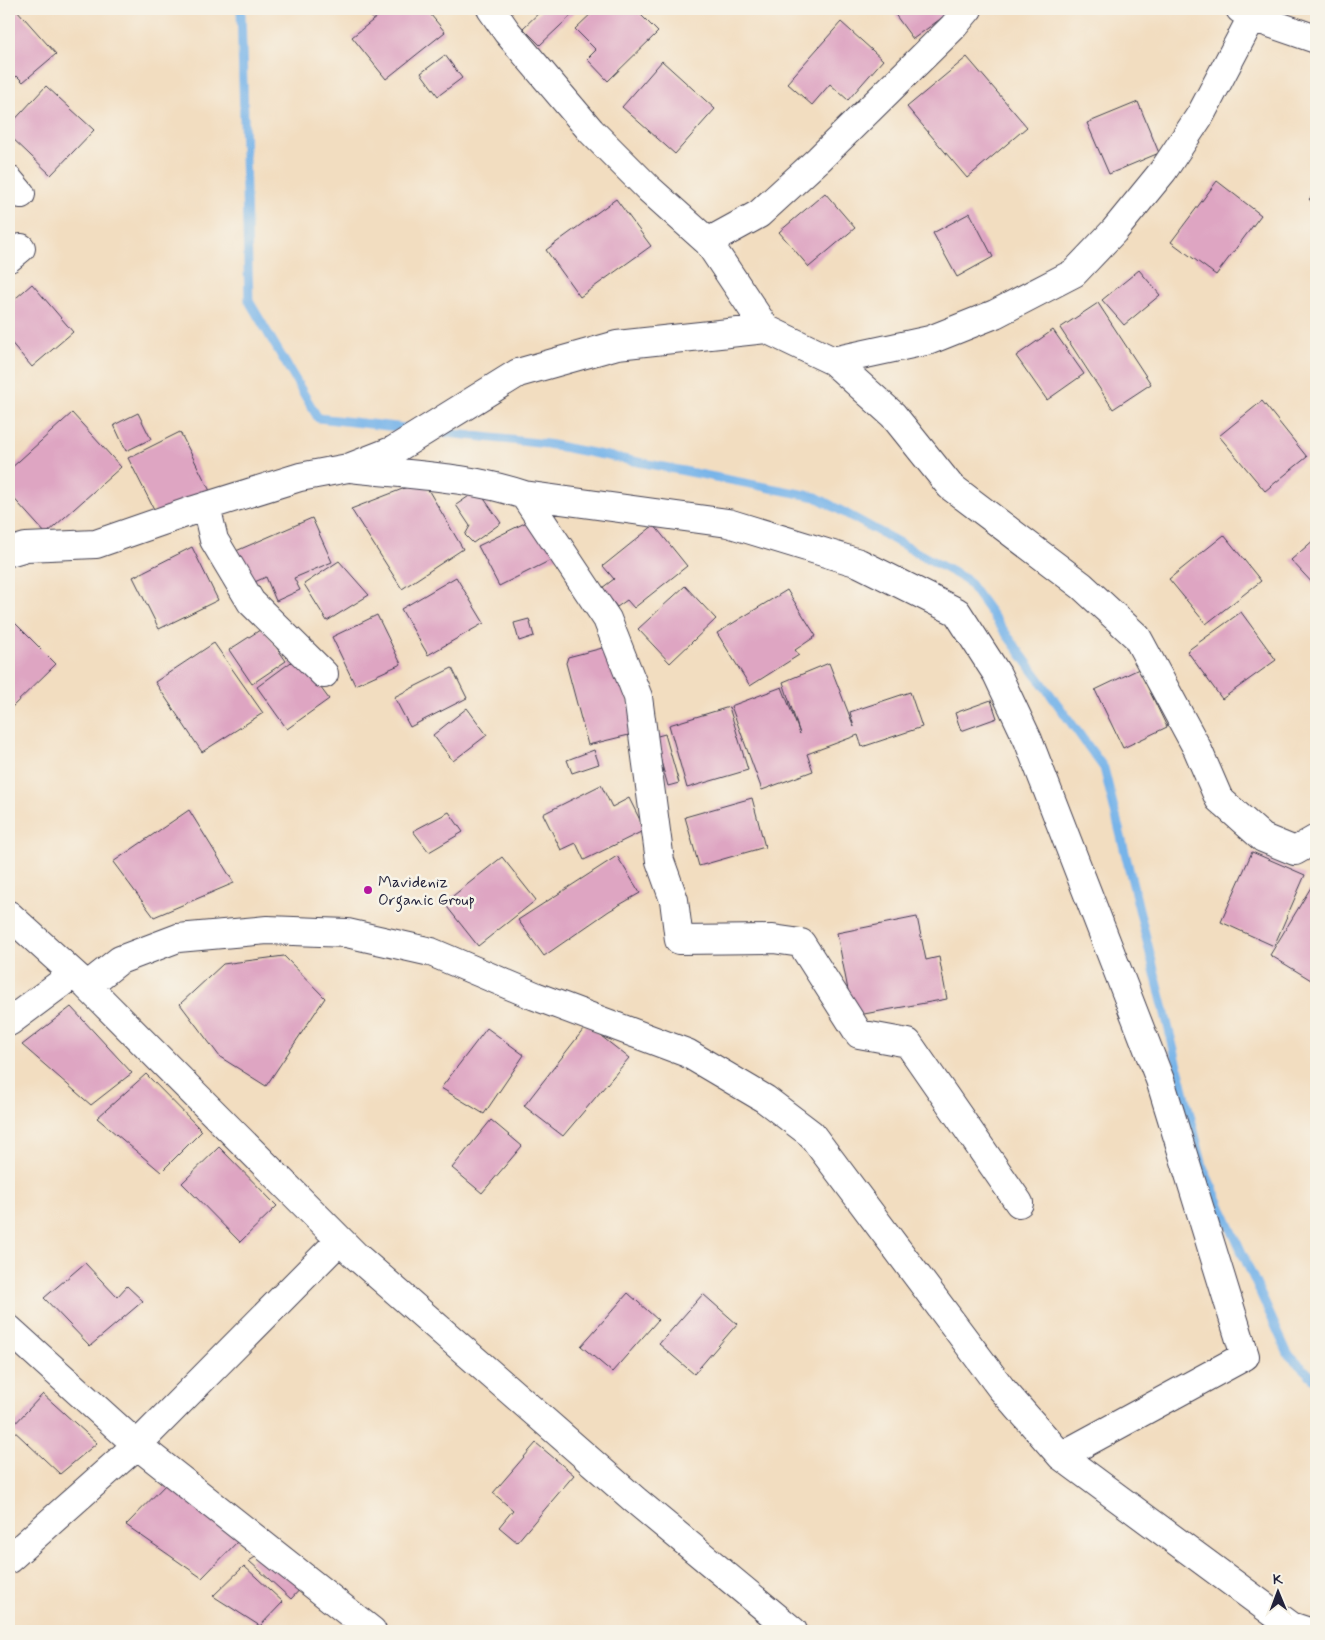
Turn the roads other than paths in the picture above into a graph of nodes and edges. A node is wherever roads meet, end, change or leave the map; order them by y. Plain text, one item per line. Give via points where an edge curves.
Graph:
1 (491, 9) edge
2 (968, 9) edge
3 (1246, 13) edge
4 (1316, 40) edge
5 (708, 242) junction
6 (766, 329) junction
7 (833, 361) junction
8 (348, 468) junction
9 (524, 495) junction
10 (206, 506) junction
11 (9, 552) edge
12 (324, 674) dead end
13 (1316, 839) edge
14 (9, 915) edge
15 (80, 980) junction
16 (9, 1022) edge
17 (1020, 1203) dead end
18 (340, 1240) junction
19 (9, 1329) edge
20 (137, 1445) junction
21 (1061, 1456) junction
22 (9, 1559) edge
23 (372, 1631) edge
24 (793, 1631) edge
25 (1306, 1631) edge

1 - 5 street via 506,32 591,131 648,190
2 - 5 street via 819,159 759,214
3 - 4 street
3 - 7 street via 1201,114 1163,171 1114,232 1074,273 995,314 930,340
5 - 6 street
6 - 7 street
6 - 8 street via 617,345 518,373 394,450
7 - 13 street via 893,415 950,486 1082,586 1137,637 1197,748 1219,799 1263,838 1295,850
8 - 9 street via 461,481
8 - 10 street via 300,477
9 - 17 street via 606,620 638,697 660,861 674,900 680,940 773,939 801,943 859,1034 908,1042
9 - 21 street via 728,523 858,562 957,612 997,674 1028,740 1160,1080 1245,1356
10 - 11 street via 96,544 26,546
10 - 12 street via 214,540 251,602
14 - 15 street
15 - 16 street
15 - 18 street
15 - 21 street via 120,960 178,938 267,930 347,933 431,952 535,996 687,1053 765,1100 811,1134 1001,1388
18 - 20 street
18 - 24 street via 635,1500
19 - 20 street
20 - 22 street
20 - 23 street
21 - 25 street via 1291,1626

